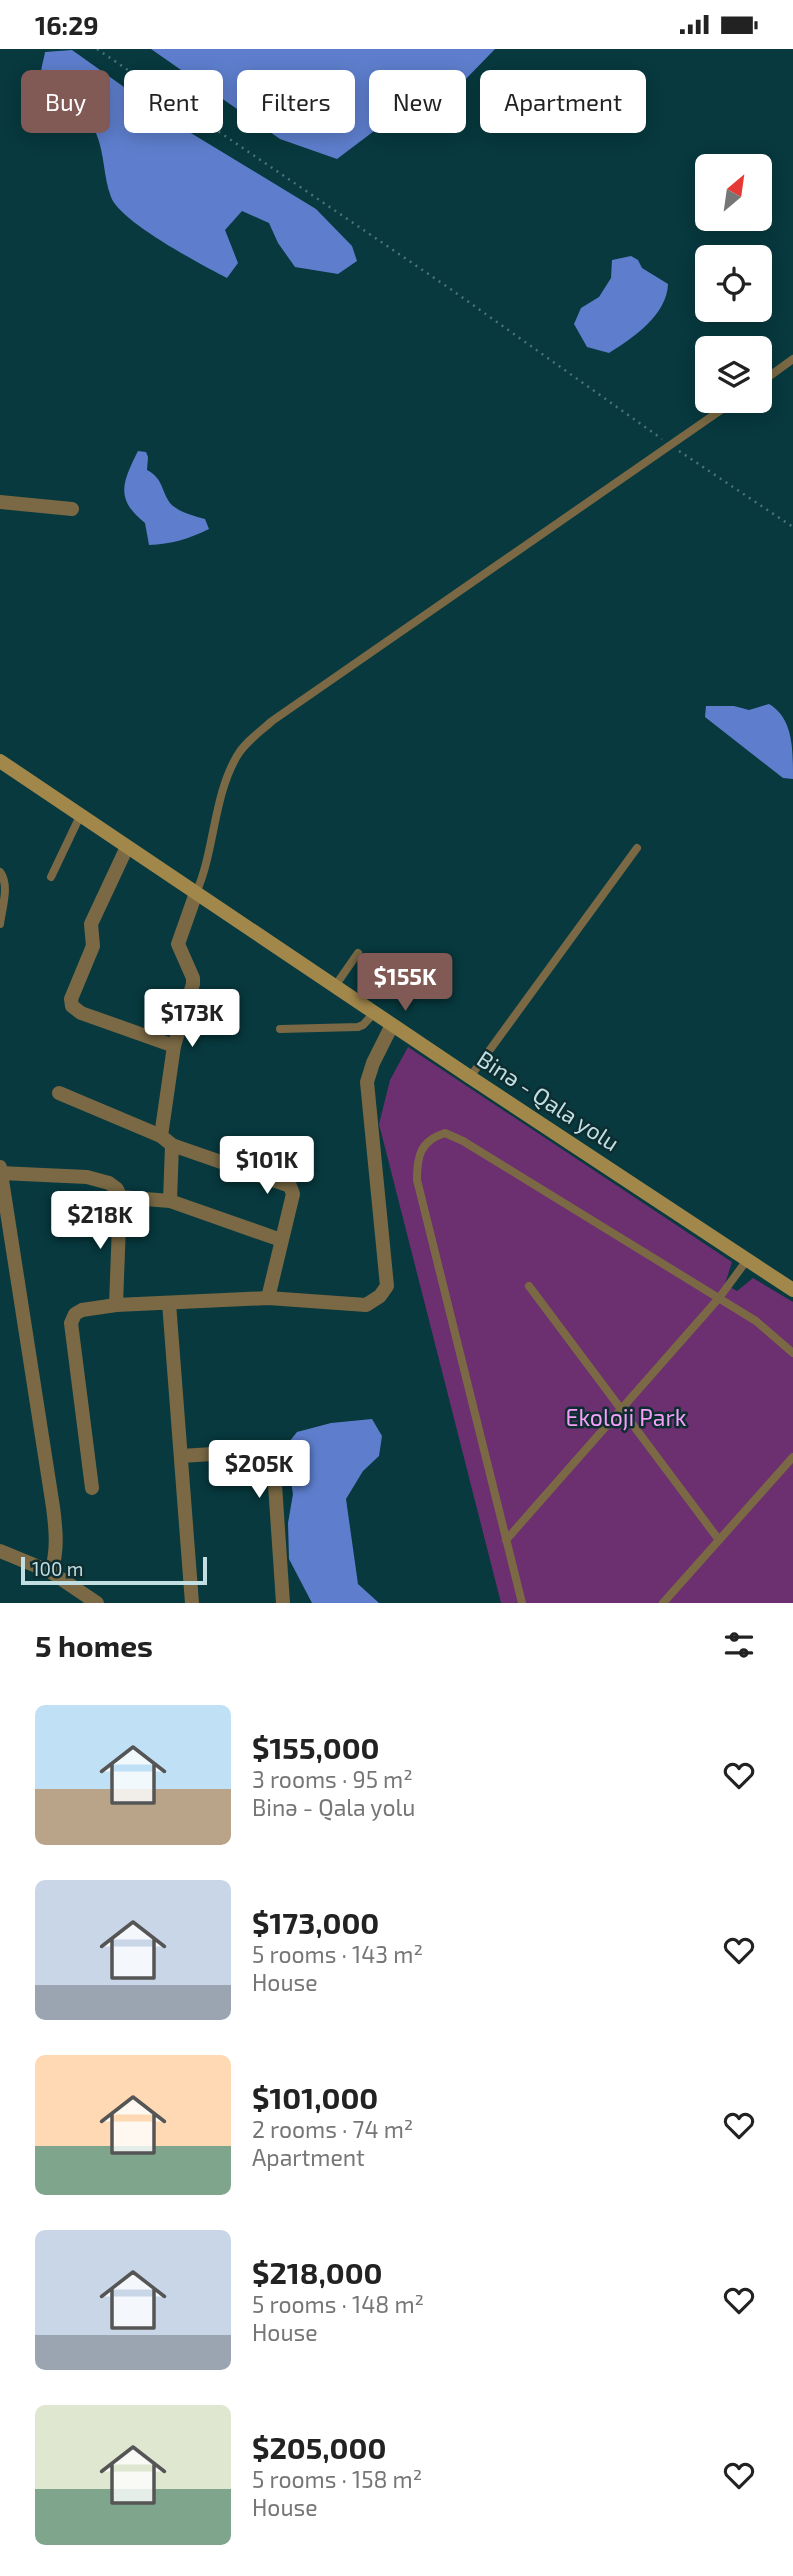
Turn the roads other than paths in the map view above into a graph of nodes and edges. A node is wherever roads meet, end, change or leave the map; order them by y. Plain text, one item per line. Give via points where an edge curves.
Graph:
1 (793, 359) edge
2 (772, 374) edge
3 (717, 413) edge
4 (0, 502) edge
5 (72, 509) dead end
6 (0, 761) edge
7 (79, 816) junction
8 (127, 847) junction
9 (637, 848) dead end
10 (0, 872) edge
11 (51, 877) dead end
12 (196, 893) junction
13 (0, 924) edge
14 (358, 953) dead end
15 (335, 986) junction
16 (374, 1013) junction
17 (392, 1025) junction
18 (280, 1029) dead end
19 (174, 1045) junction
20 (470, 1077) junction
21 (59, 1093) dead end
22 (167, 1141) junction
23 (0, 1167) edge
24 (0, 1173) edge
25 (120, 1197) junction
26 (170, 1201) junction
27 (281, 1240) junction
28 (747, 1260) junction
29 (529, 1286) dead end
30 (793, 1290) edge
31 (268, 1299) junction
32 (719, 1299) junction
33 (169, 1303) junction
34 (116, 1305) junction
35 (793, 1353) edge
36 (621, 1410) junction
37 (181, 1457) junction
38 (793, 1457) edge
39 (92, 1488) dead end
40 (506, 1540) junction
41 (719, 1540) junction
42 (0, 1551) edge
43 (51, 1572) junction
44 (97, 1603) edge
45 (192, 1603) edge
46 (283, 1603) edge
47 (522, 1603) edge
48 (663, 1603) edge

1 - 2 lane
3 - 12 lane via 249,740 227,778
4 - 5 street
6 - 7 main road, Binə - Qala yolu
7 - 8 main road, Binə - Qala yolu
7 - 11 lane
8 - 12 main road, Binə - Qala yolu
8 - 19 street via 91,924 93,946 72,1006
9 - 20 lane
10 - 13 lane via 5,888
12 - 15 main road, Binə - Qala yolu
12 - 19 street via 178,944 193,984
14 - 15 lane
15 - 16 main road, Binə - Qala yolu
16 - 17 main road, Binə - Qala yolu
16 - 18 lane via 358,1027
17 - 20 main road, Binə - Qala yolu
17 - 31 street via 367,1082 387,1286 366,1305
19 - 22 street
20 - 28 main road, Binə - Qala yolu
21 - 22 street
22 - 26 street
22 - 27 street via 290,1186 293,1194
23 - 24 street
24 - 25 street via 87,1177 109,1183
24 - 43 street via 53,1507 56,1556
25 - 26 street
25 - 34 street
26 - 27 street
27 - 31 street
28 - 30 main road, Binə - Qala yolu
28 - 32 lane
29 - 36 lane
31 - 33 street
32 - 35 lane via 756,1321
32 - 36 lane
32 - 40 lane via 463,1142 445,1133 421,1149 417,1180
33 - 34 street
33 - 37 street
34 - 39 street via 82,1310 71,1323
36 - 40 lane
36 - 41 lane
37 - 45 street
37 - 46 street via 260,1451 270,1457
38 - 41 lane
40 - 47 lane
41 - 48 lane
42 - 43 street
43 - 44 street

